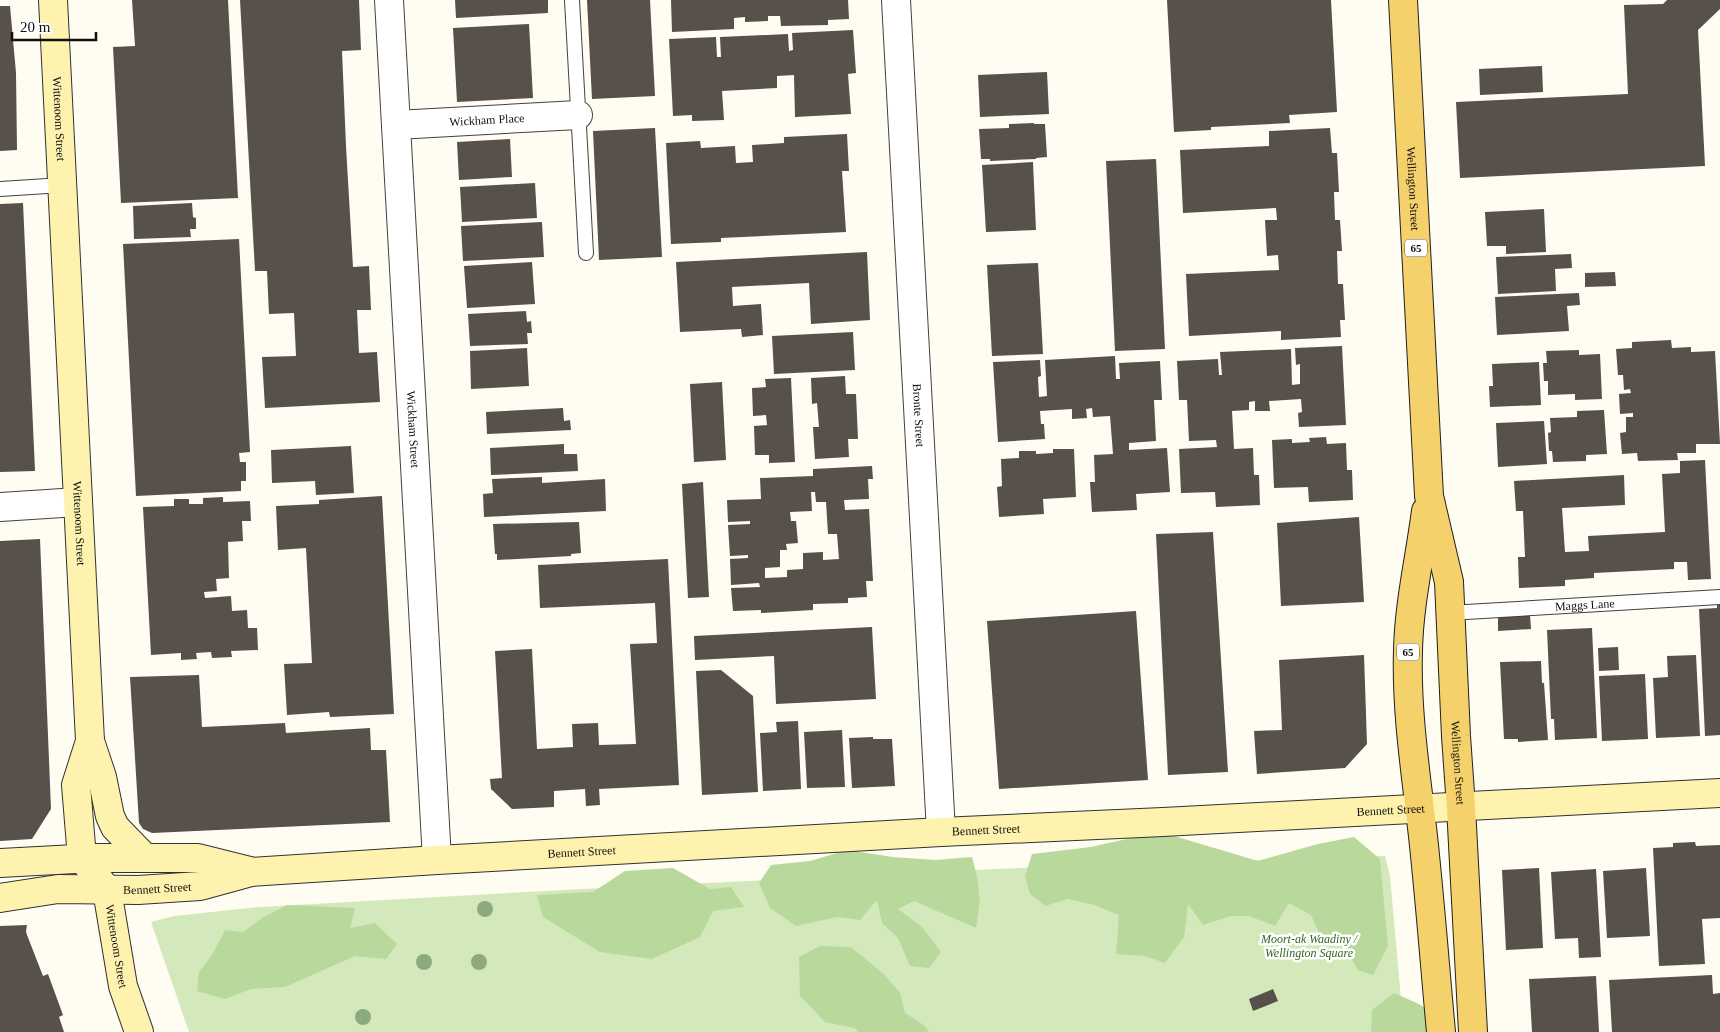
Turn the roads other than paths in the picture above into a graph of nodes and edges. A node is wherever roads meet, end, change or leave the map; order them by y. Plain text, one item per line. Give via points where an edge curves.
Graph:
1 (53, 0) edge
2 (389, 0) edge
3 (572, 0) edge
4 (896, 0) edge
5 (1404, 0) edge
6 (578, 115) junction
7 (396, 124) junction
8 (63, 185) junction
9 (0, 189) edge
10 (586, 253) dead end
11 (1429, 496) junction
12 (78, 502) junction
13 (0, 507) edge
14 (1720, 597) edge
15 (1449, 613) junction
16 (90, 741) junction
17 (1720, 793) edge
18 (1461, 807) junction
19 (1420, 809) junction
20 (941, 832) junction
21 (82, 858) junction
22 (145, 858) junction
23 (436, 860) junction
24 (0, 863) edge
25 (251, 872) junction
26 (58, 889) junction
27 (107, 890) junction
28 (0, 898) edge
29 (123, 986) junction
30 (139, 1032) edge
31 (1441, 1032) edge
32 (1473, 1032) edge

1 - 8 main road, Wittenoom Street
2 - 7 street, Wickham Street
3 - 6 lane
4 - 20 street, Bronte Street
5 - 11 main road, Wellington Street / 65
6 - 7 street, Wickham Place
6 - 10 lane
7 - 23 street, Wickham Street
8 - 9 lane
8 - 12 main road, Wittenoom Street
11 - 15 main road, Wellington Street / 65 via 1449,582
11 - 19 main road, Wellington Street / 65 via 1408,649
12 - 13 street
12 - 16 main road, Wittenoom Street
14 - 15 lane, Maggs Lane
15 - 18 main road, Wellington Street / 65
16 - 21 main road, Wittenoom Street via 76,785
16 - 22 main road via 115,827
17 - 18 main road, Bennett Street
18 - 19 main road, Bennett Street
18 - 32 main road, Wellington Street / 65
19 - 20 main road, Bennett Street
19 - 31 main road, Wellington Street / 65
20 - 23 main road, Bennett Street
21 - 22 main road, Bennett Street
21 - 24 main road, Bennett Street
21 - 27 main road, Wittenoom Street
22 - 25 main road, Bennett Street via 198,858
23 - 25 main road, Bennett Street
25 - 27 main road, Bennett Street via 200,886
26 - 27 main road, Bennett Street
26 - 28 main road, Bennett Street
26 - 29 main road via 75,898 93,915
27 - 29 main road, Wittenoom Street
29 - 30 main road, Wittenoom Street

